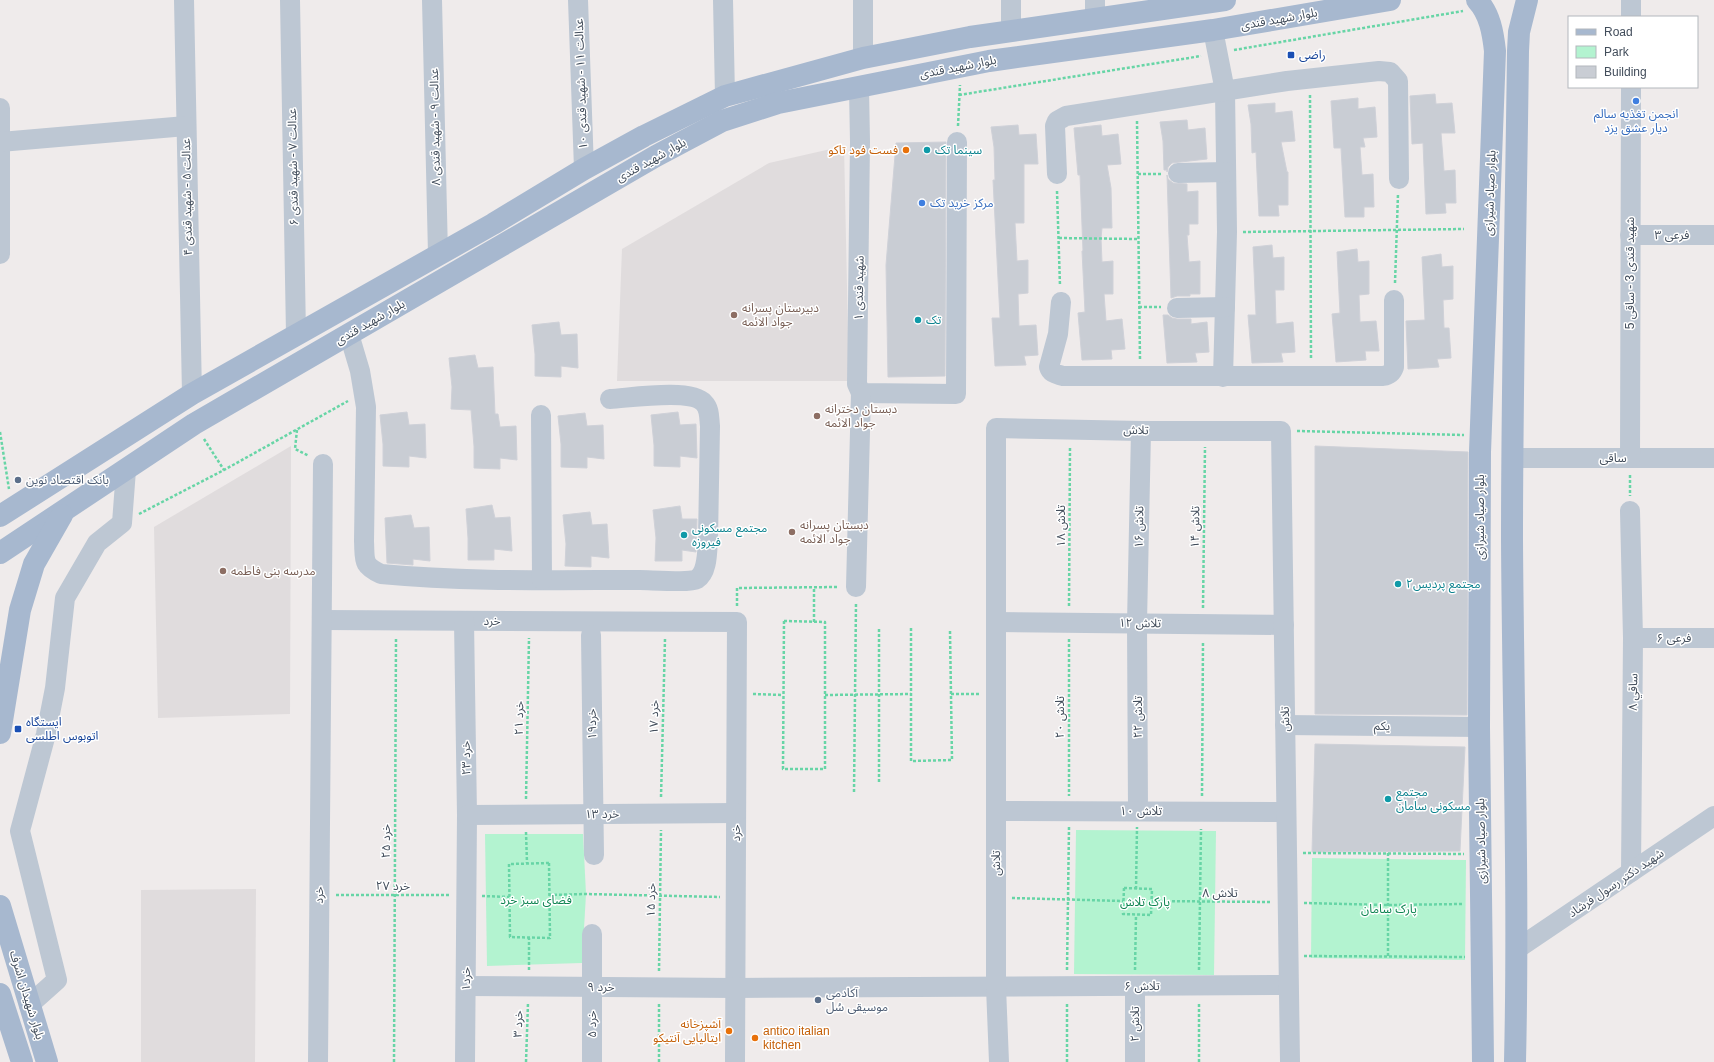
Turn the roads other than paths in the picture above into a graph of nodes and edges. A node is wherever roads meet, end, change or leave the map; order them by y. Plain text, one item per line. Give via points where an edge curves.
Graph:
1 (184, 0) edge
2 (290, 0) edge
3 (432, 0) edge
4 (578, 0) edge
5 (723, 0) edge
6 (863, 0) edge
7 (1010, 0) edge
8 (1225, 0) edge
9 (1390, 0) edge
10 (1477, 0) edge
11 (1527, 0) edge
12 (1631, 0) edge
13 (1095, 9) edge
14 (1631, 16) edge
15 (1213, 30) junction
16 (1011, 31) junction
17 (1519, 32) junction
18 (1494, 33) junction
19 (863, 58) junction
20 (859, 87) junction
21 (1631, 88) edge
22 (1225, 91) junction
23 (725, 96) junction
24 (0, 108) edge
25 (186, 126) junction
26 (0, 142) edge
27 (957, 142) road end
28 (584, 169) junction
29 (1226, 172) junction
30 (1178, 173) road end
31 (1057, 174) road end
32 (1399, 178) road end
33 (535, 198) junction
34 (547, 220) junction
35 (493, 224) junction
36 (1630, 235) junction
37 (1714, 235) edge
38 (511, 240) junction
39 (0, 254) edge
40 (438, 254) junction
41 (1394, 300) road end
42 (1061, 302) road end
43 (1225, 307) junction
44 (1177, 308) road end
45 (296, 334) junction
46 (349, 334) junction
47 (1223, 377) junction
48 (861, 393) junction
49 (192, 394) junction
50 (610, 399) dead end
51 (541, 415) dead end
52 (1140, 431) junction
53 (1512, 458) junction
54 (1630, 458) junction
55 (1714, 458) edge
56 (323, 464) road end
57 (126, 470) junction
58 (65, 511) junction
59 (1630, 511) road end
60 (6, 512) edge
61 (0, 553) edge
62 (542, 580) junction
63 (856, 586) road end
64 (322, 620) junction
65 (464, 621) junction
66 (996, 622) junction
67 (1138, 623) junction
68 (1284, 625) junction
69 (591, 635) dead end
70 (1633, 638) junction
71 (1714, 638) edge
72 (1285, 725) junction
73 (1479, 727) junction
74 (0, 733) edge
75 (1138, 810) junction
76 (996, 811) junction
77 (1286, 812) junction
78 (736, 813) junction
79 (594, 814) junction
80 (467, 815) junction
81 (1714, 816) edge
82 (594, 855) dead end
83 (1631, 872) junction
84 (466, 895) joint
85 (0, 906) edge
86 (592, 934) dead end
87 (1517, 949) junction
88 (1288, 985) junction
89 (466, 986) junction
90 (592, 986) junction
91 (1135, 986) junction
92 (996, 987) junction
93 (736, 988) junction
94 (0, 994) edge
95 (29, 1005) junction
96 (22, 1062) edge
97 (47, 1062) edge
98 (318, 1062) edge
99 (465, 1062) edge
100 (592, 1062) edge
101 (735, 1062) edge
102 (999, 1062) edge
103 (1135, 1062) edge
104 (1290, 1062) edge
105 (1483, 1062) edge
106 (1515, 1062) edge

1 - 25 street, عدالت ۵ - شهید قندی ۴
2 - 45 street, عدالت ۷ - شهید قندی ۶
3 - 40 street, عدالت ۹ - شهید قندی ۸
4 - 28 street, عدالت ۱۱ - شهید قندی ۱۰
5 - 23 street
6 - 19 street
7 - 16 street
8 - 13 main road, بلوار شهید قندی
9 - 15 main road, بلوار شهید قندی
10 - 18 main road, بلوار صیاد شیرازی via 1484,7
11 - 17 main road, بلوار صیاد شیرازی
12 - 14 street
13 - 16 main road, بلوار شهید قندی
15 - 20 main road, بلوار شهید قندی via 989,61
15 - 22 street
16 - 19 main road, بلوار شهید قندی
17 - 18 main road via 1510,24 1501,24
17 - 53 main road, بلوار صیاد شیرازی
18 - 73 main road, بلوار صیاد شیرازی via 1481,436
19 - 23 main road, بلوار شهید قندی
20 - 34 main road, بلوار شهید قندی via 778,103 722,121 656,156
20 - 48 street, شهيد قندی ۱ via 857,384
21 - 36 street, شهید قندی 3 - ساقی 5
22 - 29 street
22 - 31 street via 1066,116 1058,121 1055,131
22 - 32 street via 1368,72 1386,72 1394,75 1398,81
23 - 28 main road, بلوار شهید قندی
24 - 26 street
25 - 26 street
25 - 49 street, عدالت ۵ - شهید قندی ۴
26 - 39 street
27 - 48 street via 956,394
28 - 33 main road, بلوار شهید قندی
29 - 30 street
29 - 43 street
33 - 34 main road via 532,210 540,219
33 - 35 main road, بلوار شهید قندی
34 - 38 main road, بلوار شهید قندی
35 - 38 main road via 505,223 510,228
35 - 40 main road, بلوار شهید قندی
36 - 37 street, فرعی ۳
36 - 54 street, شهید قندی 3 - ساقی 5
38 - 46 main road, بلوار شهید قندی
40 - 45 main road, بلوار شهید قندی
41 - 47 street via 1394,367 1388,375
42 - 47 street via 1058,334 1049,364 1052,373 1063,376
43 - 44 street
43 - 47 street
45 - 49 main road, بلوار شهید قندی
46 - 57 main road, بلوار شهید قندی via 194,424
46 - 62 street via 366,407 364,541 365,562 371,570 396,576
48 - 63 street, شهيد قندی ۱
49 - 60 main road, بلوار شهید قندی
50 - 62 street via 677,394 690,396 705,403 710,426 708,539 707,558 701,575 691,581
51 - 62 street
52 - 66 street, تلاش via 996,428
52 - 67 street, تلاش ۱۶
52 - 68 street, تلاش via 1280,431
53 - 54 street, ساقی
53 - 87 main road, بلوار صیاد شیرازی
54 - 55 street, ساقی
56 - 64 street
57 - 58 main road, بلوار شهید قندی
57 - 95 street via 122,523 97,543 65,598 55,688 46,734 20,831 57,980
58 - 61 main road, بلوار شهید قندی
58 - 74 main road via 34,564 20,610
59 - 70 street, ساقي ۸
64 - 65 street, خرد
64 - 98 street, خرد
65 - 78 street, خرد via 737,622
65 - 80 street, خرد ۲۳
66 - 67 street, تلاش ۱۲
66 - 76 street, تلاش
67 - 68 street, تلاش ۱۲
67 - 75 street, تلاش ۲۲
68 - 72 street, تلاش
69 - 79 street, خرد۱۹
70 - 71 street, فرعی ۶
70 - 83 street, ساقي ۸
72 - 73 street, یکم
72 - 77 street, تلاش
73 - 105 main road, بلوار صیاد شیرازی
75 - 76 street, تلاش ۱۰
75 - 77 street, تلاش ۱۰
76 - 92 street, تلاش
77 - 88 street, تلاش
78 - 79 street, خرد ۱۳
78 - 93 street, خرد
79 - 80 street, خرد ۱۳
79 - 82 street, خرد۱۹
80 - 84 street, خرد ۲۳
81 - 83 street, شهید دکتر رسول فرشاد
83 - 87 street, شهید دکتر رسول فرشاد
84 - 89 street, خرد۱
85 - 95 main road, بلوار شهیدان اشرف
86 - 90 street, خرد ۵
87 - 106 main road, بلوار صیاد شیرازی
88 - 91 street, تلاش ۶
88 - 104 street, تلاش
89 - 90 street, خرد ۹
89 - 99 street, خرد۱
90 - 93 street, خرد ۹
90 - 100 street, خرد ۵
91 - 92 street, تلاش ۶
91 - 103 street, تلاش ۲
92 - 93 street
92 - 102 street, تلاش
93 - 101 street, خرد
94 - 96 main road, بلوار شهیدان اشرف
95 - 97 main road, بلوار شهیدان اشرف

